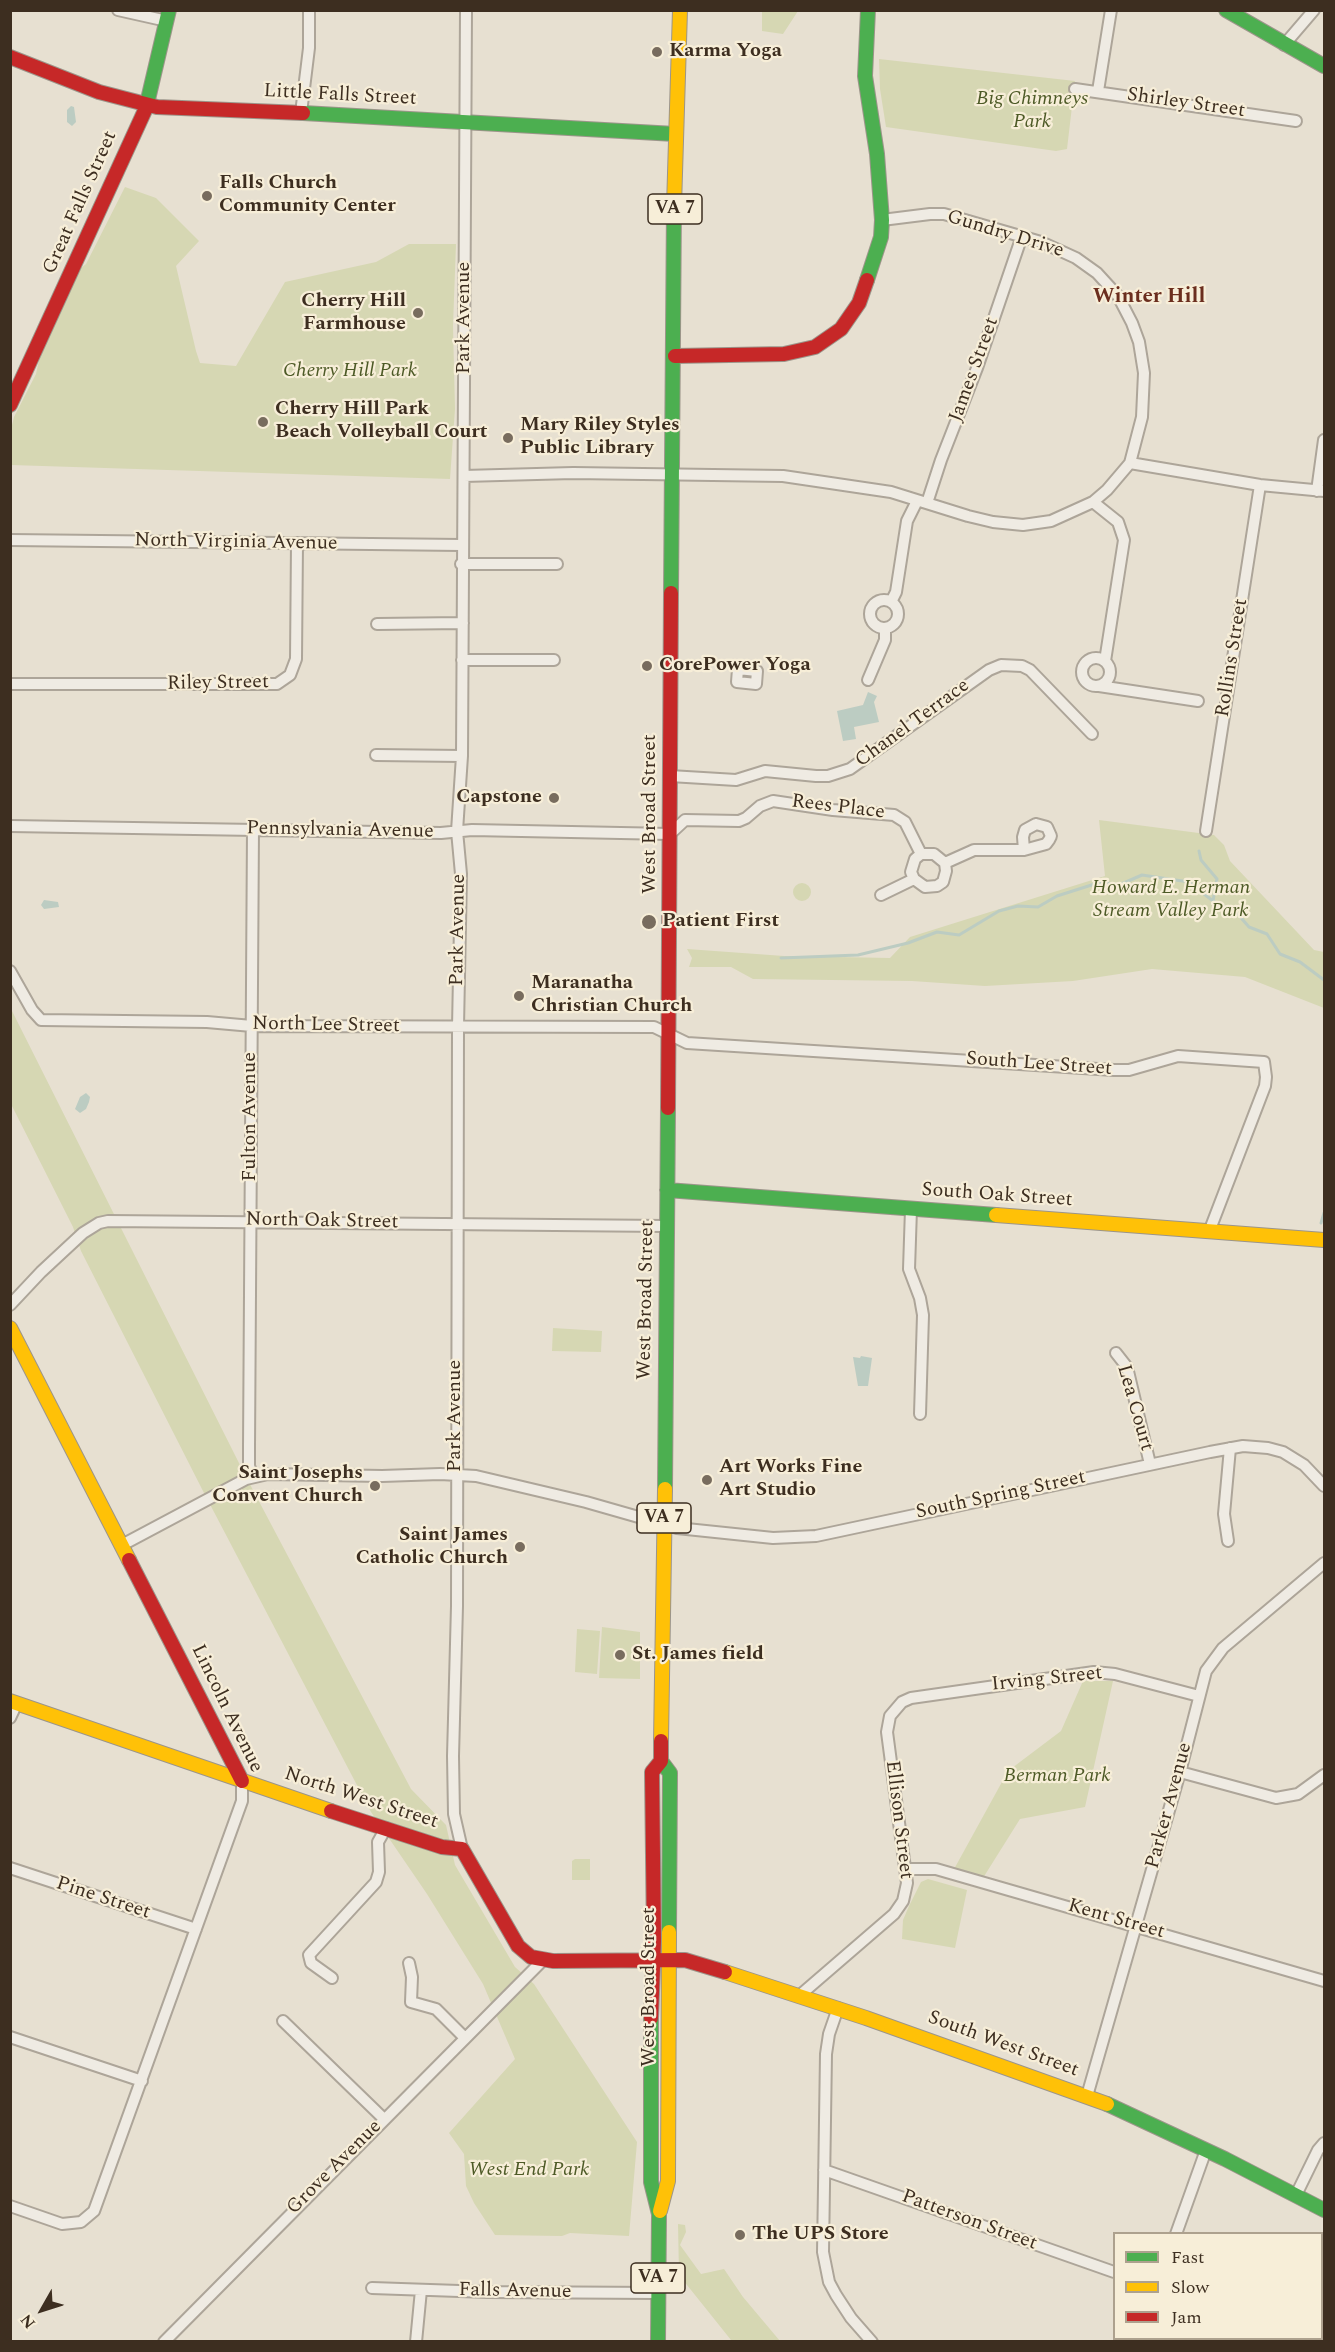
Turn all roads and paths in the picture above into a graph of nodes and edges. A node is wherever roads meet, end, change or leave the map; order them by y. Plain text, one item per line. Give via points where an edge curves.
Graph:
1 (118, 10) edge
2 (309, 10) edge
3 (466, 10) edge
4 (680, 10) edge
5 (868, 10) edge
6 (1111, 10) edge
7 (1226, 10) edge
8 (1314, 10) edge
9 (168, 16) edge
10 (1284, 45) junction
11 (10, 57) edge
12 (1324, 66) edge
13 (1075, 89) dead end
14 (1098, 91) junction
15 (147, 106) junction
16 (302, 113) junction
17 (1296, 121) dead end
18 (467, 123) junction
19 (675, 134) junction
20 (882, 220) junction
21 (1022, 236) junction
22 (675, 356) junction
23 (10, 405) edge
24 (1324, 440) edge
25 (1130, 463) junction
26 (673, 475) junction
27 (464, 476) junction
28 (1260, 485) junction
29 (1321, 491) edge
30 (922, 502) junction
31 (1093, 502) junction
32 (10, 540) edge
33 (297, 543) junction
34 (461, 545) junction
35 (461, 564) junction
36 (557, 564) dead end
37 (891, 602) junction
38 (463, 623) junction
39 (377, 624) dead end
40 (885, 629) junction
41 (462, 660) junction
42 (554, 660) dead end
43 (1105, 662) junction
44 (868, 680) dead end
45 (10, 684) edge
46 (1099, 687) junction
47 (1198, 701) dead end
48 (1092, 734) dead end
49 (376, 755) dead end
50 (462, 756) junction
51 (670, 776) junction
52 (10, 826) edge
53 (253, 829) junction
54 (457, 831) junction
55 (1206, 831) dead end
56 (670, 834) junction
57 (1024, 850) dead end
58 (921, 854) junction
59 (945, 863) junction
60 (914, 879) junction
61 (881, 895) dead end
62 (10, 971) edge
63 (252, 1026) junction
64 (458, 1027) junction
65 (669, 1034) junction
66 (667, 1190) junction
67 (911, 1209) junction
68 (251, 1221) junction
69 (457, 1223) junction
70 (667, 1226) junction
71 (1209, 1232) junction
72 (1318, 1240) edge
73 (10, 1305) edge
74 (10, 1328) edge
75 (1116, 1353) dead end
76 (920, 1414) dead end
77 (1230, 1448) junction
78 (1150, 1464) junction
79 (456, 1474) junction
80 (253, 1476) junction
81 (1324, 1486) edge
82 (664, 1524) junction
83 (1228, 1541) dead end
84 (122, 1545) junction
85 (1324, 1563) edge
86 (965, 1690) joint
87 (1199, 1696) junction
88 (14, 1702) edge
89 (10, 1718) edge
90 (661, 1761) junction
91 (1180, 1772) junction
92 (1324, 1775) edge
93 (242, 1781) junction
94 (386, 1828) junction
95 (462, 1849) junction
96 (10, 1868) edge
97 (905, 1869) junction
98 (1136, 1926) junction
99 (196, 1929) junction
100 (653, 1959) junction
101 (669, 1959) junction
102 (543, 1960) junction
103 (409, 1963) dead end
104 (332, 1978) dead end
105 (1324, 1981) edge
106 (799, 1996) junction
107 (838, 2008) junction
108 (283, 2021) dead end
109 (10, 2037) edge
110 (465, 2038) junction
111 (142, 2081) junction
112 (1087, 2096) junction
113 (384, 2119) junction
114 (1324, 2143) edge
115 (1206, 2150) junction
116 (824, 2170) junction
117 (1296, 2195) junction
118 (10, 2206) edge
119 (1324, 2210) edge
120 (659, 2214) junction
121 (1177, 2232) edge
122 (1113, 2272) edge
123 (372, 2288) dead end
124 (421, 2290) junction
125 (658, 2293) junction
126 (164, 2342) edge
127 (416, 2342) edge
128 (658, 2342) edge
129 (872, 2342) edge

1 - 9 street
2 - 16 street
3 - 18 street, Park Avenue
4 - 19 main road, West Broad Street / VA 7
5 - 20 main road via 865,76
6 - 14 street
7 - 10 main road
8 - 10 street
9 - 15 main road, Great Falls Street
10 - 12 main road
11 - 15 main road, Little Falls Street
13 - 14 street, Shirley Street
14 - 17 street, Shirley Street
15 - 16 main road, Little Falls Street
15 - 23 main road, Great Falls Street
16 - 18 main road, Little Falls Street
18 - 19 main road, Little Falls Street
18 - 27 street, Park Avenue
19 - 22 main road, West Broad Street / VA 7
20 - 21 street, Gundry Drive via 944,214
20 - 22 main road via 881,237 859,303 830,338 814,347 784,354
21 - 25 street, Gundry Drive via 1076,258 1107,283 1124,305 1139,342 1144,373 1142,417
21 - 30 street, James Street via 984,349
22 - 26 main road, West Broad Street / VA 7
24 - 29 street
25 - 28 street
25 - 31 street
26 - 27 street
26 - 30 street via 783,476 891,492
26 - 51 main road, West Broad Street / VA 7
27 - 34 street, Park Avenue
28 - 29 street
28 - 55 street, Rollins Street
30 - 31 street via 993,522 1023,525 1051,521
30 - 37 street, James Street via 907,520
31 - 43 street via 1118,522 1124,540
32 - 33 street, North Virginia Avenue
33 - 34 street, North Virginia Avenue
33 - 45 street, Riley Street via 296,659 290,675 277,684
34 - 35 street, Park Avenue
35 - 36 street
35 - 38 street, Park Avenue
37 - 40 street via 897,619
37 - 40 street via 874,604 870,613 874,625
38 - 39 street
38 - 41 street, Park Avenue
40 - 44 street via 885,640
41 - 42 street
41 - 50 street, Park Avenue
43 - 46 street via 1110,669 1109,678
43 - 46 street via 1092,659 1082,669 1086,682
46 - 47 street
48 - 51 street, Chanel Terrace via 1030,670 1001,665 850,769 816,777 765,771 736,780
49 - 50 street
50 - 54 street, Park Avenue
51 - 56 main road, West Broad Street / VA 7
52 - 53 street, Pennsylvania Avenue
53 - 54 street, Pennsylvania Avenue
53 - 63 street, Fulton Avenue
54 - 56 street, Pennsylvania Avenue
54 - 64 street, Park Avenue via 461,874
56 - 58 street, Rees Place via 685,820 740,821 773,801 894,815 905,822
56 - 65 main road, West Broad Street / VA 7
57 - 59 street via 974,850
58 - 59 street via 934,854
58 - 60 street via 912,866
59 - 60 street via 945,877 937,886 925,887
60 - 61 street
62 - 63 street, North Lee Street via 41,1020
63 - 64 street, North Lee Street
63 - 68 street, Fulton Avenue
64 - 65 street, North Lee Street via 654,1027
64 - 69 street, Park Avenue
65 - 66 main road, West Broad Street / VA 7
65 - 71 street, South Lee Street via 687,1043 1114,1070 1188,1055 1264,1062 1265,1086
66 - 67 main road, South Oak Street
66 - 70 main road, West Broad Street / VA 7
67 - 71 main road, South Oak Street
67 - 76 street via 909,1269 923,1315
68 - 69 street, North Oak Street
68 - 73 street, North Oak Street via 99,1223 59,1254
68 - 80 street, Fulton Avenue via 249,1466
69 - 70 street, North Oak Street
69 - 79 street, Park Avenue
70 - 82 main road, West Broad Street / VA 7
71 - 72 main road, South Oak Street
74 - 84 main road, Lincoln Avenue
75 - 78 street, Lea Court via 1126,1367
77 - 78 street, South Spring Street
77 - 81 street, South Spring Street via 1261,1447 1282,1452 1304,1465
77 - 83 street via 1224,1514
78 - 82 street, South Spring Street via 816,1536 773,1538
79 - 80 street, South Spring Street
79 - 82 street, South Spring Street
79 - 95 street, Park Avenue via 453,1756 454,1814
80 - 84 street
82 - 90 main road, West Broad Street / VA 7
84 - 93 main road, Lincoln Avenue
85 - 87 street, Parker Avenue via 1223,1648 1206,1671
86 - 87 street, Irving Street via 1101,1672
86 - 97 street, Ellison Street via 911,1698 896,1708 888,1723
87 - 91 street, Parker Avenue
88 - 89 street
88 - 93 main road, North West Street
90 - 100 main road, West Broad Street / VA 7 via 652,1772
90 - 101 main road, West Broad Street / VA 7 via 670,1773
91 - 92 street via 1276,1798 1298,1794
91 - 98 street, Parker Avenue
93 - 94 main road, North West Street
93 - 99 street, Lincoln Avenue via 242,1801
94 - 95 main road, North West Street via 442,1847
94 - 104 street via 378,1842 377,1880 309,1955 311,1963
95 - 102 main road via 518,1946 531,1957
96 - 99 street, Pine Street
97 - 98 street, Kent Street via 936,1869
97 - 106 street, Ellison Street via 906,1892 898,1909
98 - 105 street, Kent Street
98 - 112 street, Parker Avenue
99 - 111 street, Lincoln Avenue
100 - 101 main road, South West Street
100 - 102 main road
100 - 120 main road, West Broad Street / VA 7 via 651,2182
101 - 106 main road, South West Street via 685,1960
101 - 120 main road, West Broad Street / VA 7 via 668,2181
102 - 110 street, Grove Avenue
103 - 110 street via 411,2002 436,2009
106 - 107 main road, South West Street
107 - 112 main road, South West Street
107 - 116 street via 826,2054
108 - 113 street
109 - 111 street
110 - 113 street, Grove Avenue
111 - 118 street, Lincoln Avenue via 97,2205 88,2218 62,2224
112 - 115 main road, South West Street
113 - 126 street, Grove Avenue
114 - 117 street
115 - 117 main road, South West Street
115 - 121 street
116 - 122 street, Patterson Street
116 - 129 street via 825,2267 836,2295
117 - 119 main road, South West Street
120 - 125 main road, West Broad Street / VA 7
123 - 124 street, Falls Avenue
124 - 125 street, Falls Avenue
124 - 127 street
125 - 128 main road, West Broad Street / VA 7

